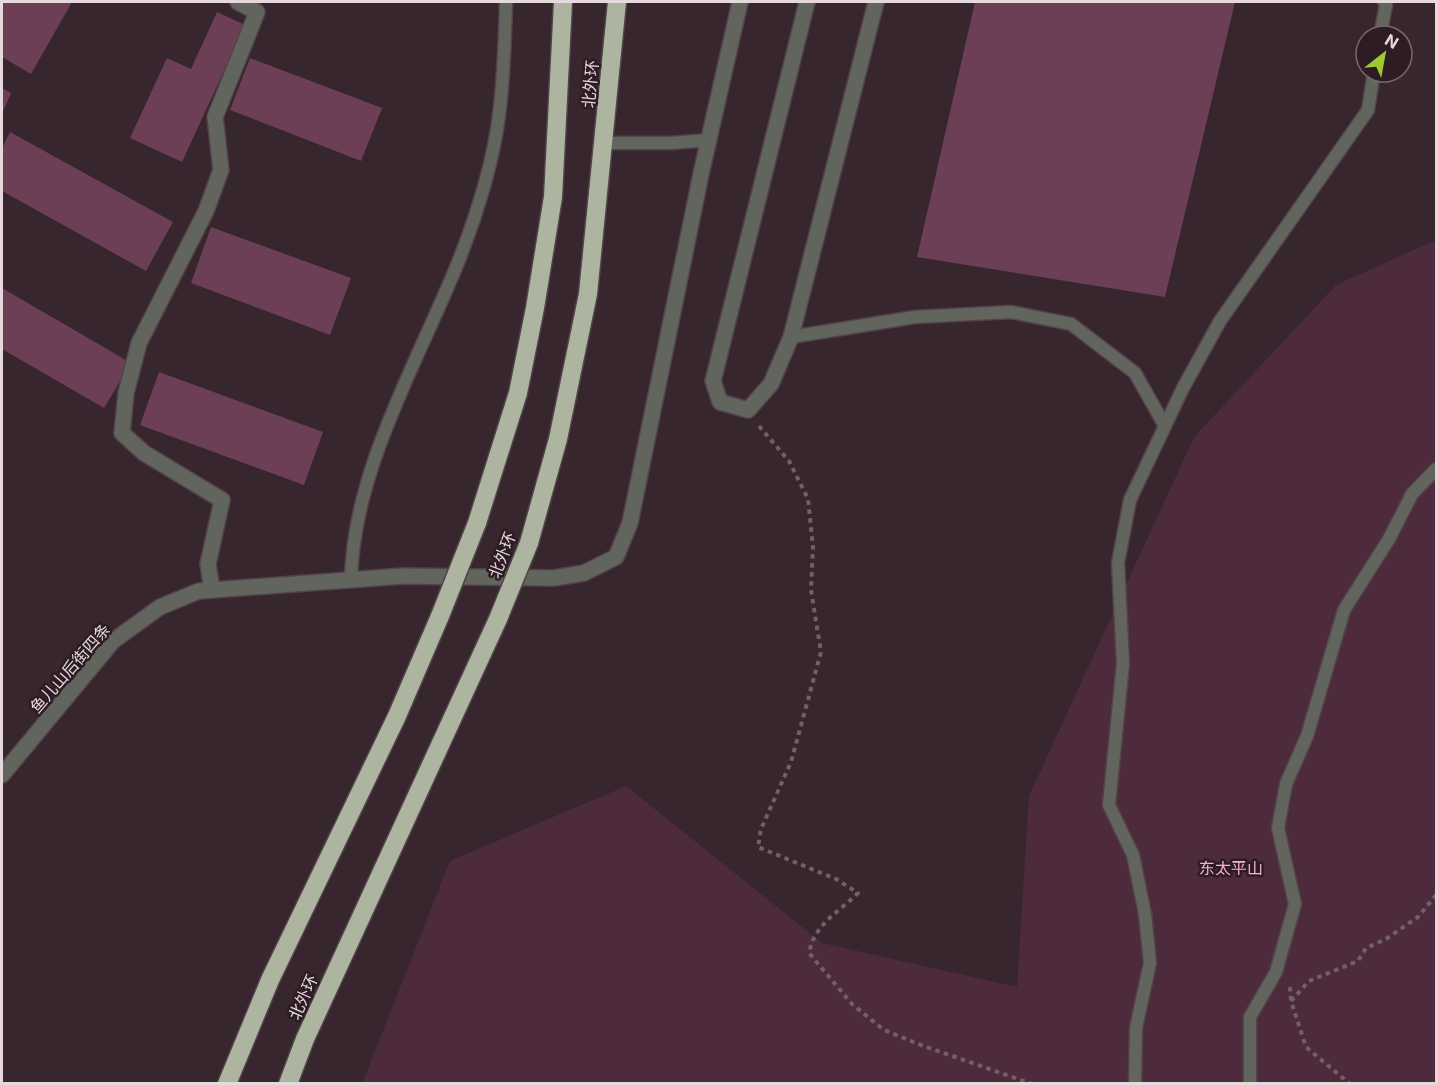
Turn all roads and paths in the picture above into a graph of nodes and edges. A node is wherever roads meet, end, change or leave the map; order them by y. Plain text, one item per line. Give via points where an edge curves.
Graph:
1 (238, 2) edge
2 (506, 2) edge
3 (563, 2) edge
4 (617, 2) edge
5 (740, 2) edge
6 (807, 2) edge
7 (876, 2) edge
8 (1384, 2) edge
9 (1382, 24) edge
10 (1372, 84) edge
11 (709, 140) junction
12 (604, 143) junction
13 (791, 337) junction
14 (741, 408) junction
15 (1165, 426) junction
16 (1437, 470) edge
17 (351, 580) junction
18 (212, 590) junction
19 (2, 775) edge
20 (1437, 895) edge
21 (1289, 980) dead end
22 (1291, 1001) junction
23 (227, 1083) edge
24 (288, 1083) edge
25 (1032, 1083) edge
26 (1135, 1083) edge
27 (1250, 1083) edge
28 (1350, 1083) edge

1 - 18 street via 257,12 215,117 221,170 206,211 139,343 126,393 122,433 144,453 222,500 208,564
2 - 17 lane via 499,116 487,173 462,254 372,466 357,517
3 - 23 highway, 北外环, bridge via 553,197 518,393 477,523 440,616 397,716 270,980
4 - 12 highway, 北外环
5 - 11 street, 鱼儿山后街四条
6 - 14 street via 713,381 720,402
7 - 13 street
8 - 9 lane
10 - 15 lane via 1368,110 1220,321
11 - 12 lane
11 - 17 street, 鱼儿山后街四条 via 630,523 616,557 584,573 554,578 403,576
12 - 24 highway, 北外环, bridge via 588,294 558,439 529,543
13 - 14 street via 771,384 748,410
13 - 15 lane via 915,317 1011,312 1071,324 1135,373
14 - 25 path via 789,461 808,500 813,547 811,590 821,652 791,762 761,829 758,848 836,879 858,893 821,925 809,954 852,1004 884,1030
15 - 26 lane via 1130,500 1118,563 1123,663 1109,805 1133,855 1150,963 1137,1028
16 - 27 lane via 1412,494 1344,610 1311,726 1286,784 1278,828 1295,904 1276,972 1250,1017
17 - 18 street, 鱼儿山后街四条
18 - 19 street, 鱼儿山后街四条 via 199,591 160,607 113,641
20 - 22 path via 1418,917 1366,948 1358,961 1308,981
21 - 22 path
22 - 28 path via 1306,1047

